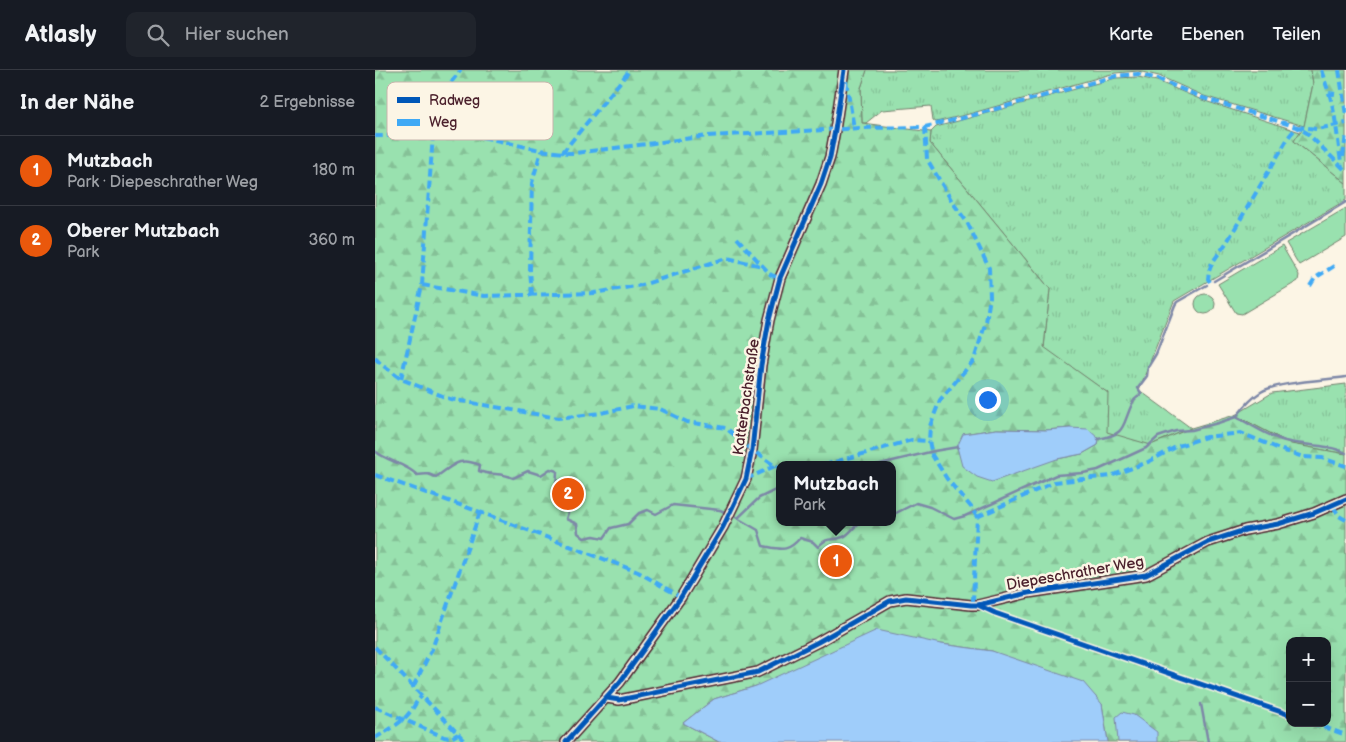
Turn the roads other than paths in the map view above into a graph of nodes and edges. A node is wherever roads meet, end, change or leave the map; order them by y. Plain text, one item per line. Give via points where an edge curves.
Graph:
1 (844, 70) edge
2 (1346, 499) edge
3 (607, 698) junction
4 (566, 742) edge

1 - 3 street, Katterbachstraße via 830,157 780,278 769,320 746,479 723,527 681,597
2 - 3 street, Diepeschrather Weg via 1314,513 1208,542 1146,575 971,605 898,598 758,672 619,700
3 - 4 street, Katterbachstraße

